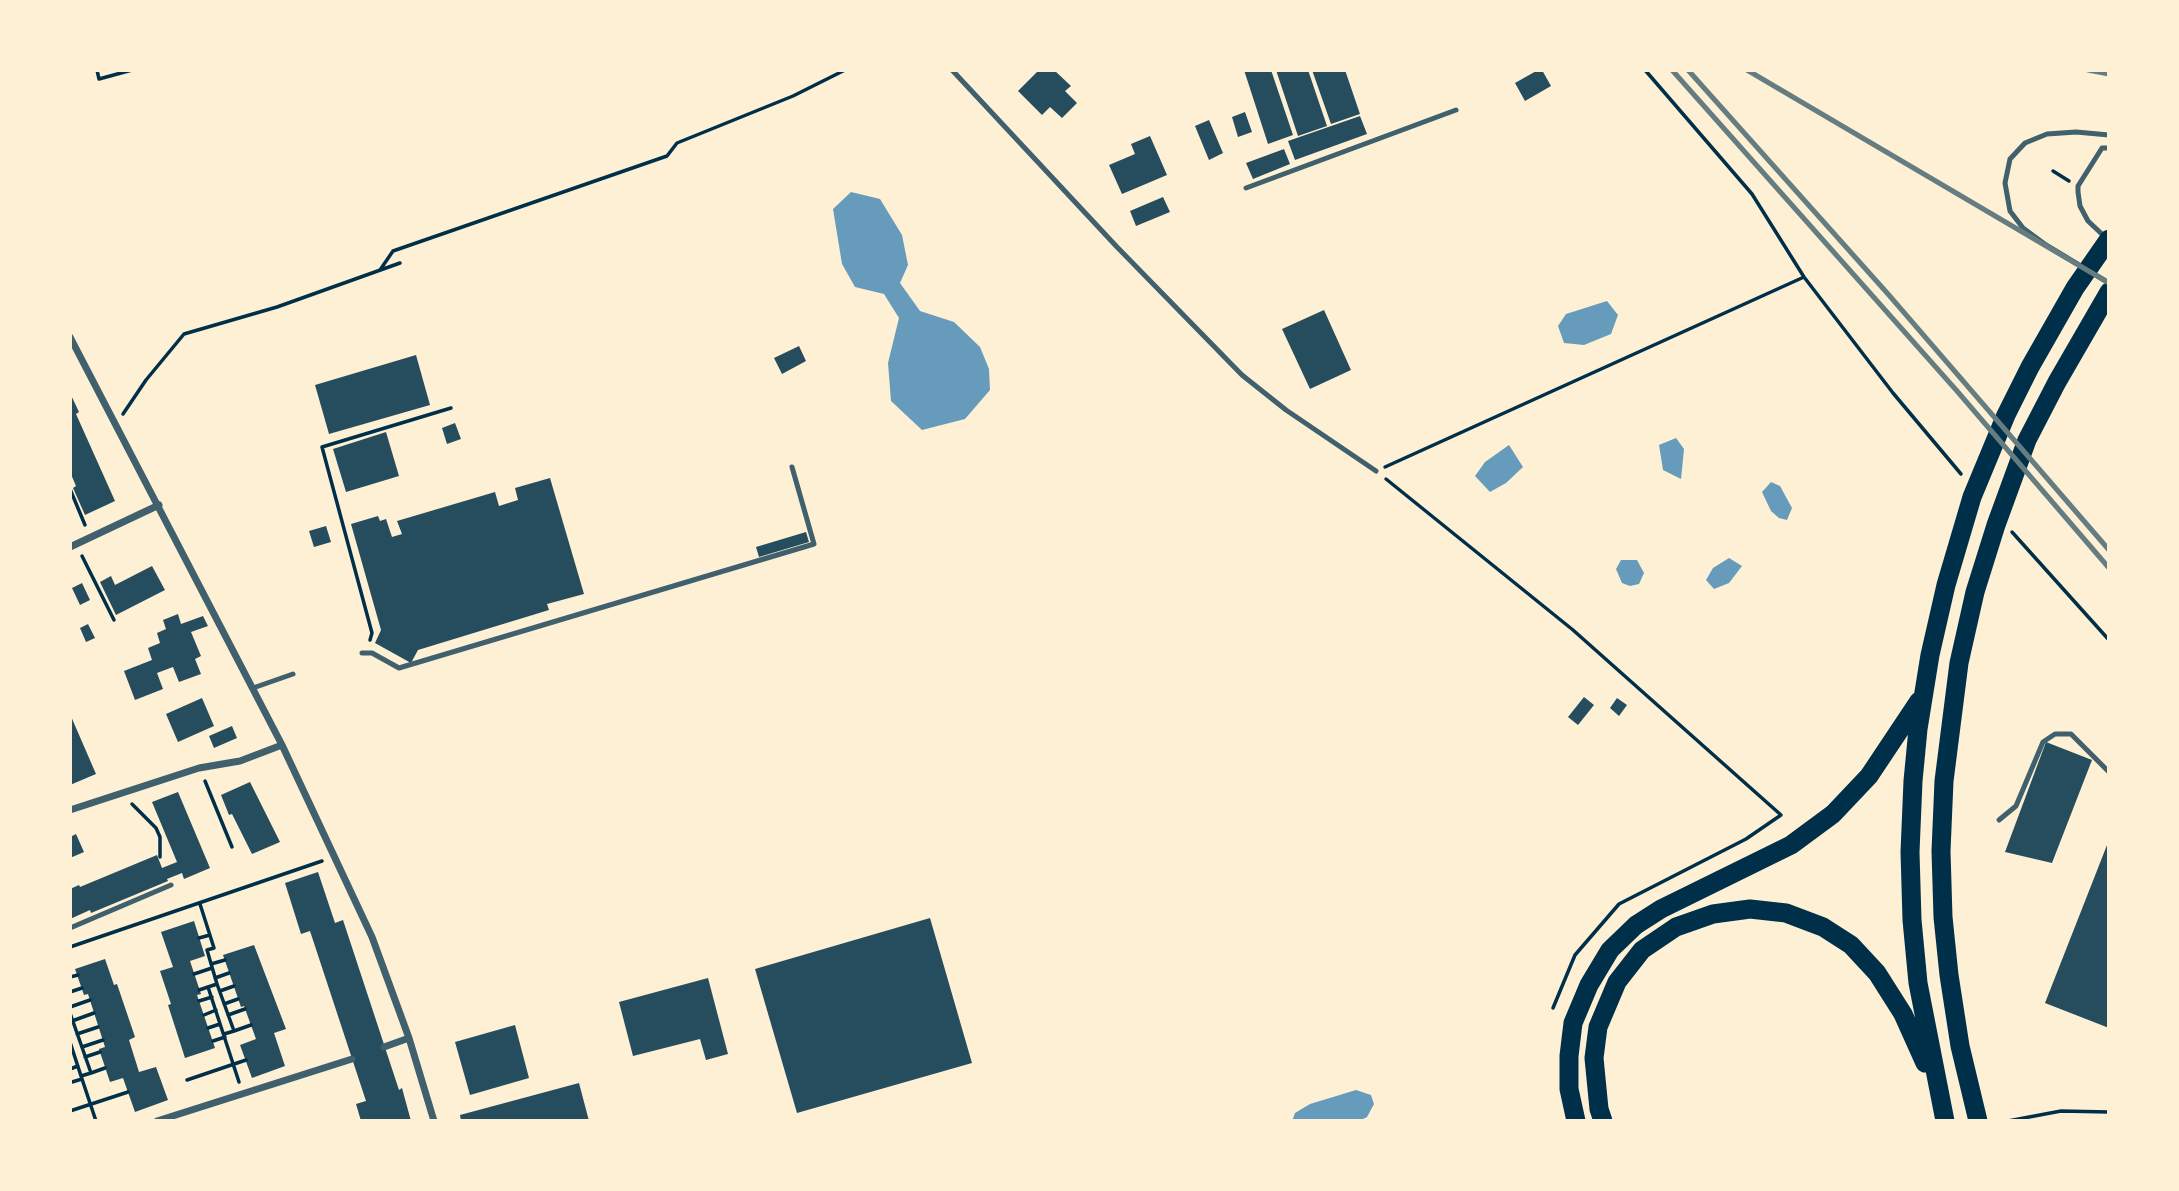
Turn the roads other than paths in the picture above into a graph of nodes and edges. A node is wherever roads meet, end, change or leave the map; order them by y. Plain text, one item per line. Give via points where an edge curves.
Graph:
1 (952, 70) edge
2 (1456, 110) dead end
3 (2109, 135) edge
4 (2109, 148) edge
5 (1246, 188) dead end
6 (2109, 239) edge
7 (2109, 283) edge
8 (2109, 292) edge
9 (70, 338) edge
10 (792, 467) dead end
11 (1376, 471) road end
12 (159, 505) junction
13 (73, 545) edge
14 (364, 653) road end
15 (293, 674) dead end
16 (253, 688) junction
17 (1924, 694) junction
18 (282, 745) junction
19 (2109, 772) edge
20 (70, 810) edge
21 (1998, 820) dead end
22 (171, 885) dead end
23 (70, 928) edge
24 (409, 1038) junction
25 (384, 1047) dead end
26 (352, 1059) dead end
27 (1941, 1107) edge
28 (157, 1121) edge
29 (434, 1121) edge
30 (1576, 1121) edge
31 (1603, 1121) edge
32 (1978, 1121) edge

1 - 11 lane via 1242,375
2 - 5 lane
3 - 7 lane via 2047,134 2025,143 2010,159 2005,183 2010,212 2023,228
4 - 6 lane via 2102,148 2078,186 2080,206 2088,221
6 - 17 highway via 2030,367 1972,497 1950,572
8 - 32 highway via 2027,440 1975,592 1959,663 1944,781 1942,917 1960,1046
9 - 12 street
10 - 14 lane via 814,544 399,668
12 - 13 street
12 - 16 street
15 - 16 lane
16 - 18 street
17 - 27 highway via 1913,781 1912,920 1918,983
17 - 30 highway via 1869,776 1833,814 1791,845 1661,909 1610,950 1573,1023 1569,1089
18 - 20 street
18 - 24 street via 372,937
19 - 21 lane via 2071,734 2055,734 2043,742 2016,806
22 - 23 lane
24 - 25 street
24 - 29 street
26 - 28 street
27 - 31 highway via 1903,1014 1877,973 1851,945 1823,927 1786,913 1750,909 1713,914 1676,927 1642,950 1617,982 1598,1027 1594,1058

